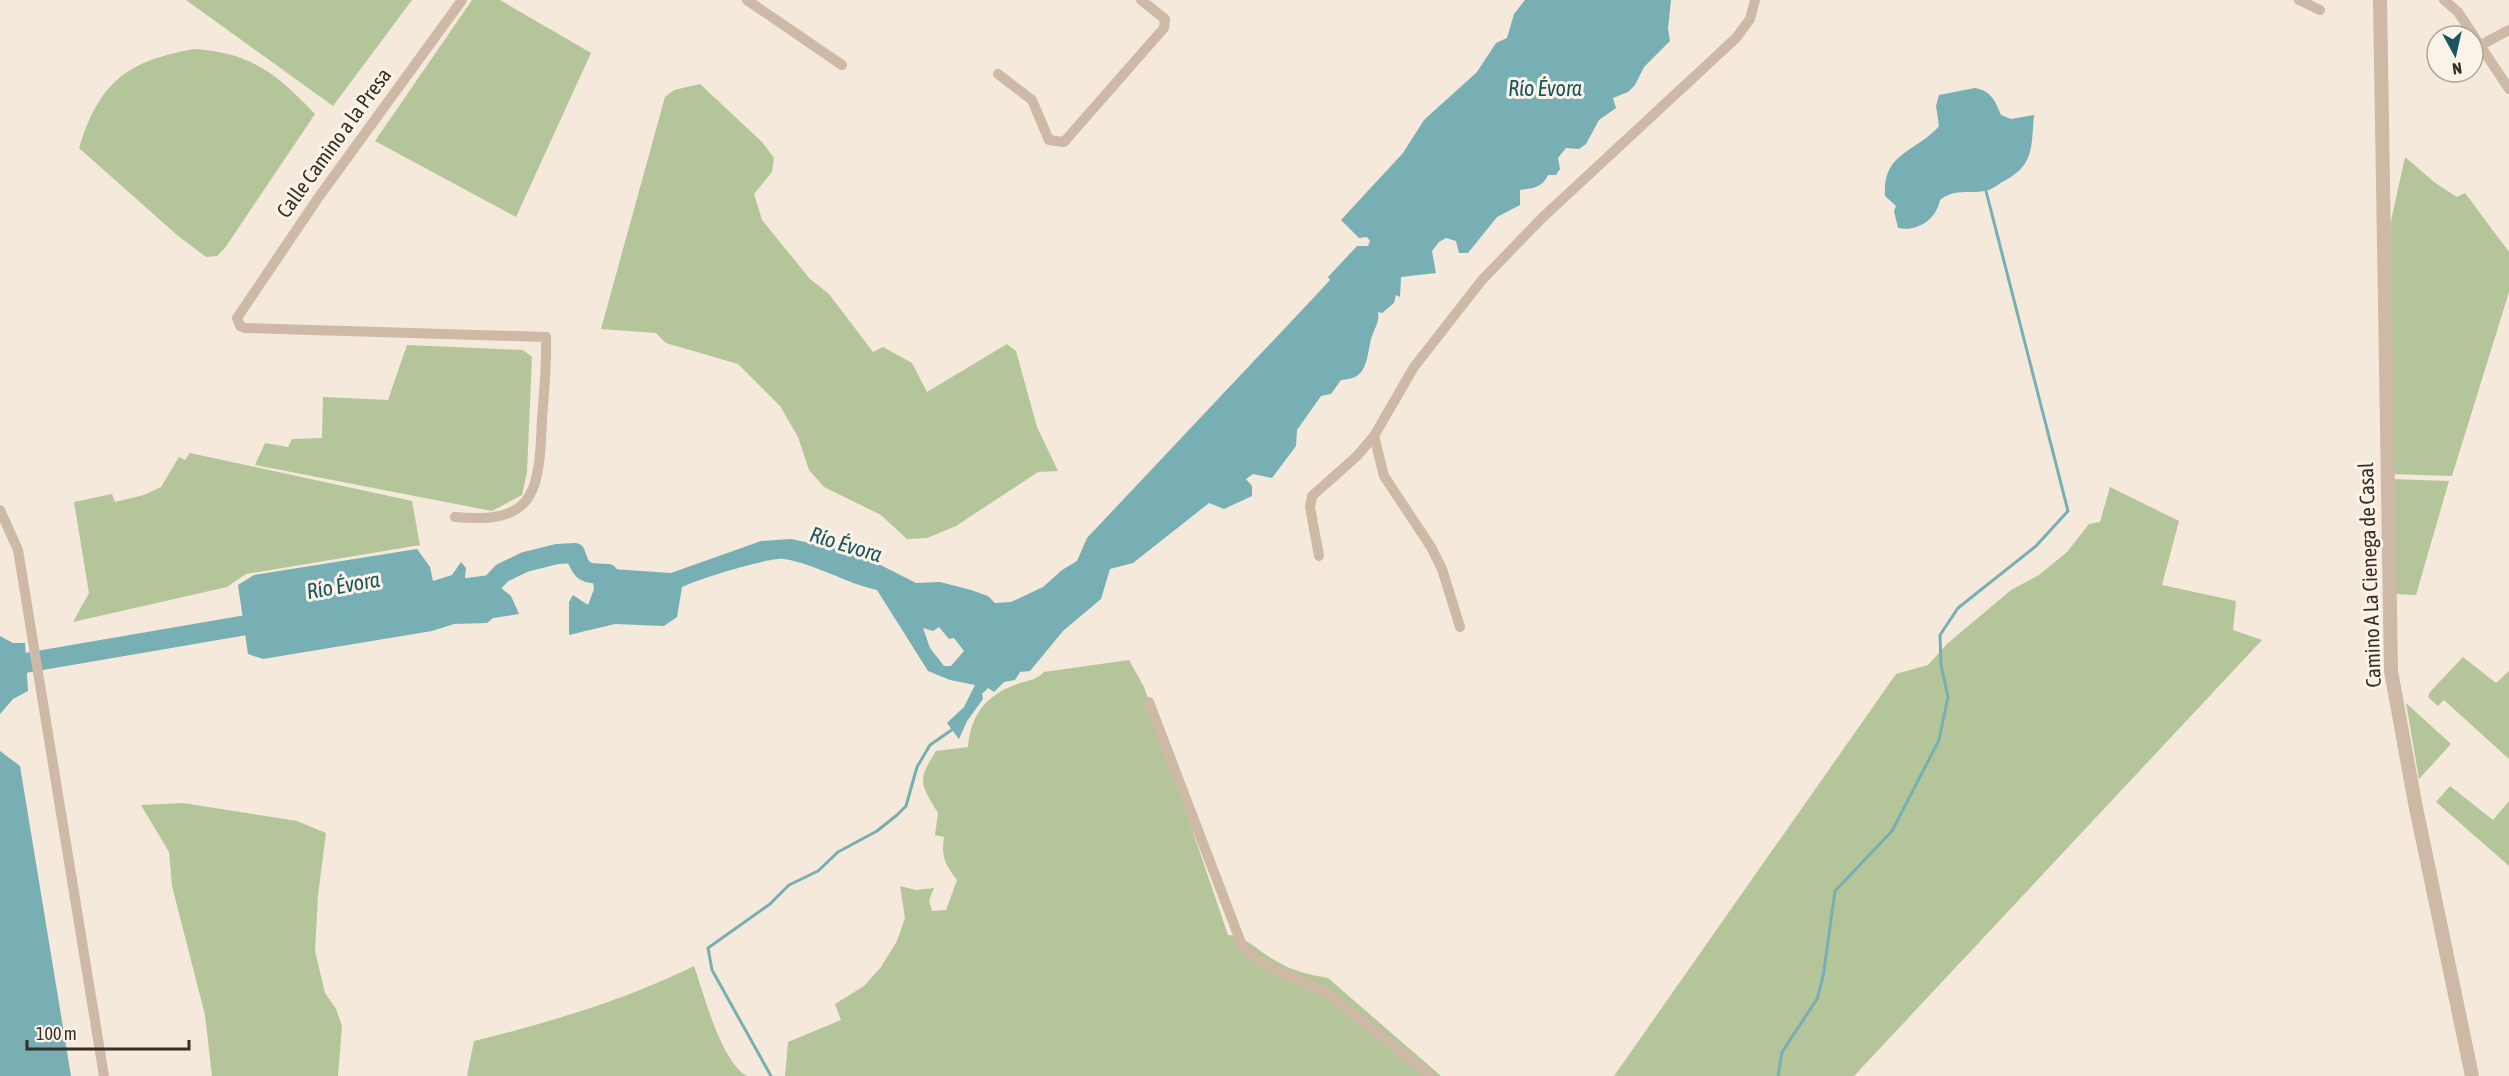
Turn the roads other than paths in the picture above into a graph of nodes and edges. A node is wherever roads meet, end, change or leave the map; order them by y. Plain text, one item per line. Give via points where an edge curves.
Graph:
1 (462, 0) edge
2 (747, 0) edge
3 (1141, 0) edge
4 (1755, 0) edge
5 (2299, 0) edge
6 (2380, 0) edge
7 (2444, 0) edge
8 (2320, 10) dead end
9 (2466, 24) edge
10 (2509, 30) edge
11 (2485, 43) edge
12 (2485, 51) edge
13 (842, 65) dead end
14 (998, 74) dead end
15 (2509, 89) edge
16 (1374, 436) junction
17 (0, 510) edge
18 (455, 517) dead end
19 (1319, 556) dead end
20 (1460, 627) dead end
21 (1149, 702) dead end
22 (104, 1076) edge
23 (1431, 1076) edge
24 (2472, 1076) edge

1 - 18 street, Calle Camino a la Presa via 240,310 237,322 245,328 546,337 541,457 530,495 505,516 483,520
2 - 13 street
3 - 14 street via 1165,19 1164,28 1064,142 1049,140 1032,100
4 - 16 street via 1750,19 1736,39 1542,218 1482,280 1414,367
5 - 8 street
6 - 24 street, Camino A La Cienega de Casal via 2391,671
7 - 9 street
10 - 11 street
12 - 15 street
16 - 19 street via 1312,496 1310,507
16 - 20 street via 1384,476 1438,562
17 - 22 street via 18,549
21 - 23 street via 1243,948 1263,964 1327,993

